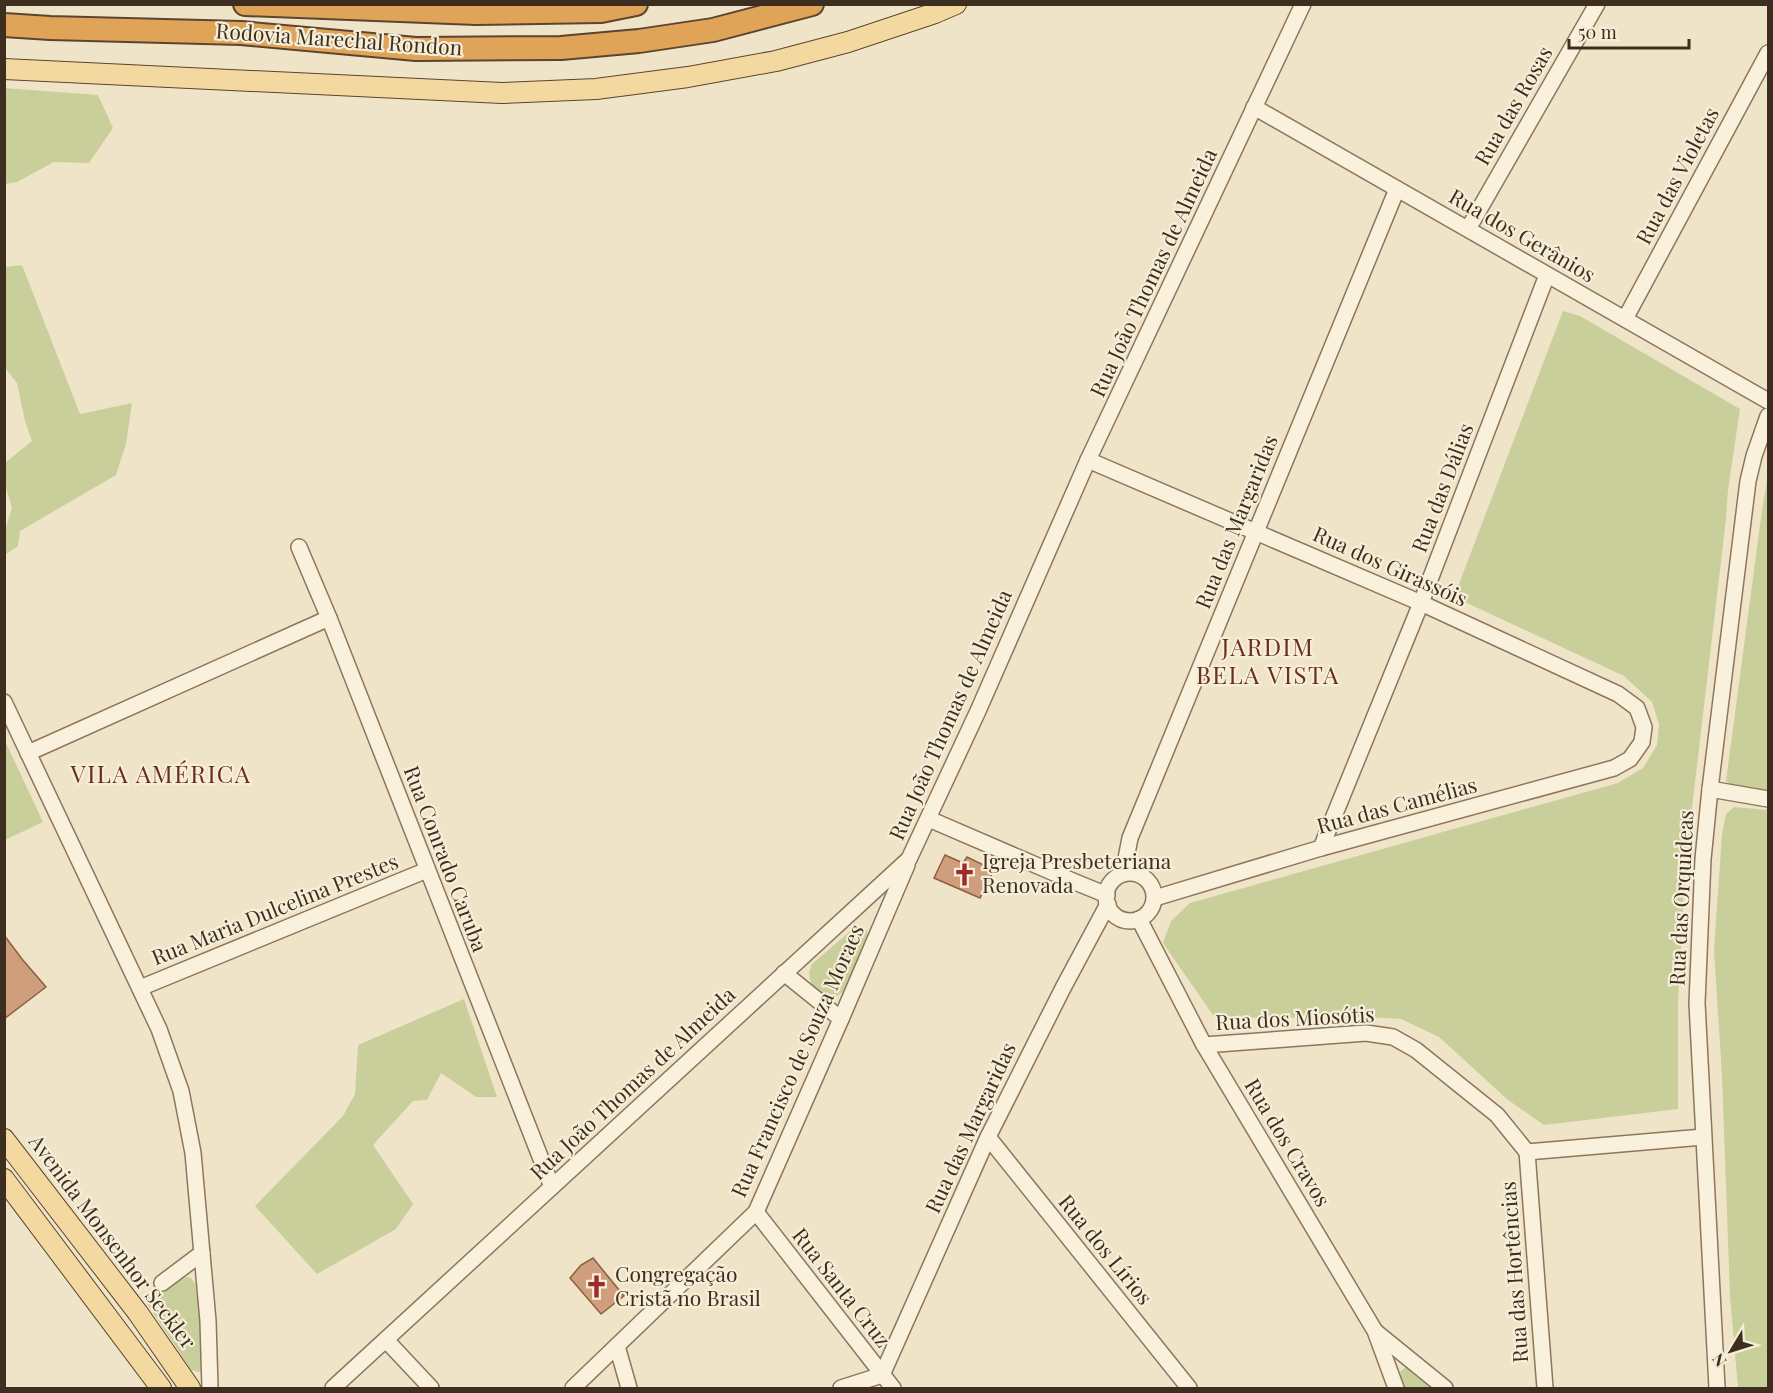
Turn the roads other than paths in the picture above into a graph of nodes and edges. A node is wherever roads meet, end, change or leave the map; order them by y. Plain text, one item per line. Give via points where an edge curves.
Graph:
1 (245, 4) edge
2 (636, 4) edge
3 (812, 4) edge
4 (956, 4) edge
5 (1304, 4) edge
6 (1597, 4) edge
7 (4, 25) edge
8 (1768, 54) edge
9 (4, 69) edge
10 (1254, 107) junction
11 (1397, 189) junction
12 (1468, 229) junction
13 (1547, 274) junction
14 (1625, 319) junction
15 (1768, 401) edge
16 (1768, 416) edge
17 (1088, 460) junction
18 (1256, 531) junction
19 (299, 547) dead end
20 (1421, 603) junction
21 (328, 618) junction
22 (6, 708) edge
23 (1642, 742) joint
24 (28, 753) junction
25 (1710, 789) junction
26 (1768, 799) edge
27 (929, 819) junction
28 (1321, 848) junction
29 (909, 859) junction
30 (427, 870) junction
31 (1123, 873) junction
32 (1155, 898) junction
33 (1107, 899) junction
34 (1140, 919) junction
35 (784, 974) junction
36 (140, 988) junction
37 (842, 1019) junction
38 (1204, 1045) junction
39 (988, 1137) junction
40 (1703, 1137) junction
41 (4, 1139) edge
42 (1527, 1152) junction
43 (4, 1179) edge
44 (552, 1187) junction
45 (58, 1207) junction
46 (756, 1212) junction
47 (37, 1223) junction
48 (201, 1253) junction
49 (162, 1283) dead end
50 (1375, 1331) junction
51 (386, 1340) junction
52 (617, 1346) junction
53 (882, 1375) junction
54 (185, 1381) edge
55 (159, 1388) edge
56 (210, 1389) edge
57 (333, 1389) edge
58 (431, 1389) edge
59 (573, 1389) edge
60 (629, 1389) edge
61 (841, 1389) edge
62 (893, 1389) edge
63 (1189, 1389) edge
64 (1396, 1389) edge
65 (1445, 1389) edge
66 (1545, 1389) edge
67 (1717, 1389) edge

1 - 2 highway, Rodovia Marechal Rondon via 476,13 601,11
3 - 7 highway, Rodovia Marechal Rondon via 713,30 561,48 416,49 241,33
4 - 9 main road via 848,42 776,62 596,89 502,93
5 - 10 street, Rua João Thomas de Almeida
6 - 12 street, Rua das Rosas
8 - 14 street, Rua das Violetas
10 - 11 street, Rua dos Gerânios
10 - 17 street, Rua João Thomas de Almeida
11 - 12 street, Rua dos Gerânios
11 - 18 street, Rua das Margaridas
12 - 13 street, Rua dos Gerânios
13 - 14 street, Rua dos Gerânios
13 - 20 street, Rua das Dálias
14 - 15 street, Rua dos Gerânios
16 - 25 street, Rua das Orquideas via 1748,481
17 - 18 street, Rua dos Girassóis
17 - 27 street, Rua João Thomas de Almeida
18 - 20 street, Rua dos Girassóis
18 - 31 street, Rua das Margaridas via 1130,838
19 - 21 street, Rua Conrado Caruba
20 - 23 street, Rua dos Girassóis via 1618,694 1637,708 1644,727
20 - 28 street, Rua das Dálias
21 - 24 street
21 - 30 street, Rua Conrado Caruba
22 - 24 street
23 - 28 street, Rua das Camélias via 1630,759 1614,768
24 - 36 street
25 - 26 street
25 - 40 street, Rua das Orquideas via 1697,1003
27 - 29 street, Rua João Thomas de Almeida
27 - 33 street
28 - 32 street, Rua das Camélias
29 - 35 street, Rua João Thomas de Almeida
29 - 37 street, Rua Francisco de Souza Moraes
30 - 36 street, Rua Maria Dulcelina Prestes
30 - 44 street, Rua Conrado Caruba
31 - 32 street via 1145,878 1151,883
31 - 33 street via 1112,882
32 - 34 street via 1151,910
33 - 34 street via 1116,916 1123,920
33 - 39 street, Rua das Margaridas
34 - 38 street, Rua dos Cravos
35 - 37 street
35 - 44 street, Rua João Thomas de Almeida
36 - 48 street via 181,1091 193,1153
37 - 46 street, Rua Francisco de Souza Moraes
38 - 42 street, Rua dos Miosótis via 1366,1033 1393,1037 1416,1050 1497,1115
38 - 50 street, Rua dos Cravos
39 - 53 street, Rua das Margaridas
39 - 63 street, Rua dos Lírios
40 - 42 street
40 - 67 street, Rua das Orquideas
41 - 45 main road, Avenida Monsenhor Seckler
42 - 66 street, Rua das Hortências
43 - 47 main road, Avenida Monsenhor Seckler
44 - 51 street, Rua João Thomas de Almeida
45 - 47 main road
45 - 54 main road, Avenida Monsenhor Seckler
46 - 52 street, Rua Francisco de Souza Moraes
46 - 53 street, Rua Santa Cruz
47 - 55 main road, Avenida Monsenhor Seckler
48 - 49 street
48 - 56 street
50 - 64 street, Rua dos Cravos
50 - 65 street
51 - 57 street, Rua João Thomas de Almeida
51 - 58 street
52 - 59 street, Rua Francisco de Souza Moraes
52 - 60 street
53 - 61 street
53 - 62 street, Rua Santa Cruz
54 - 55 street, Avenida Monsenhor Seckler

